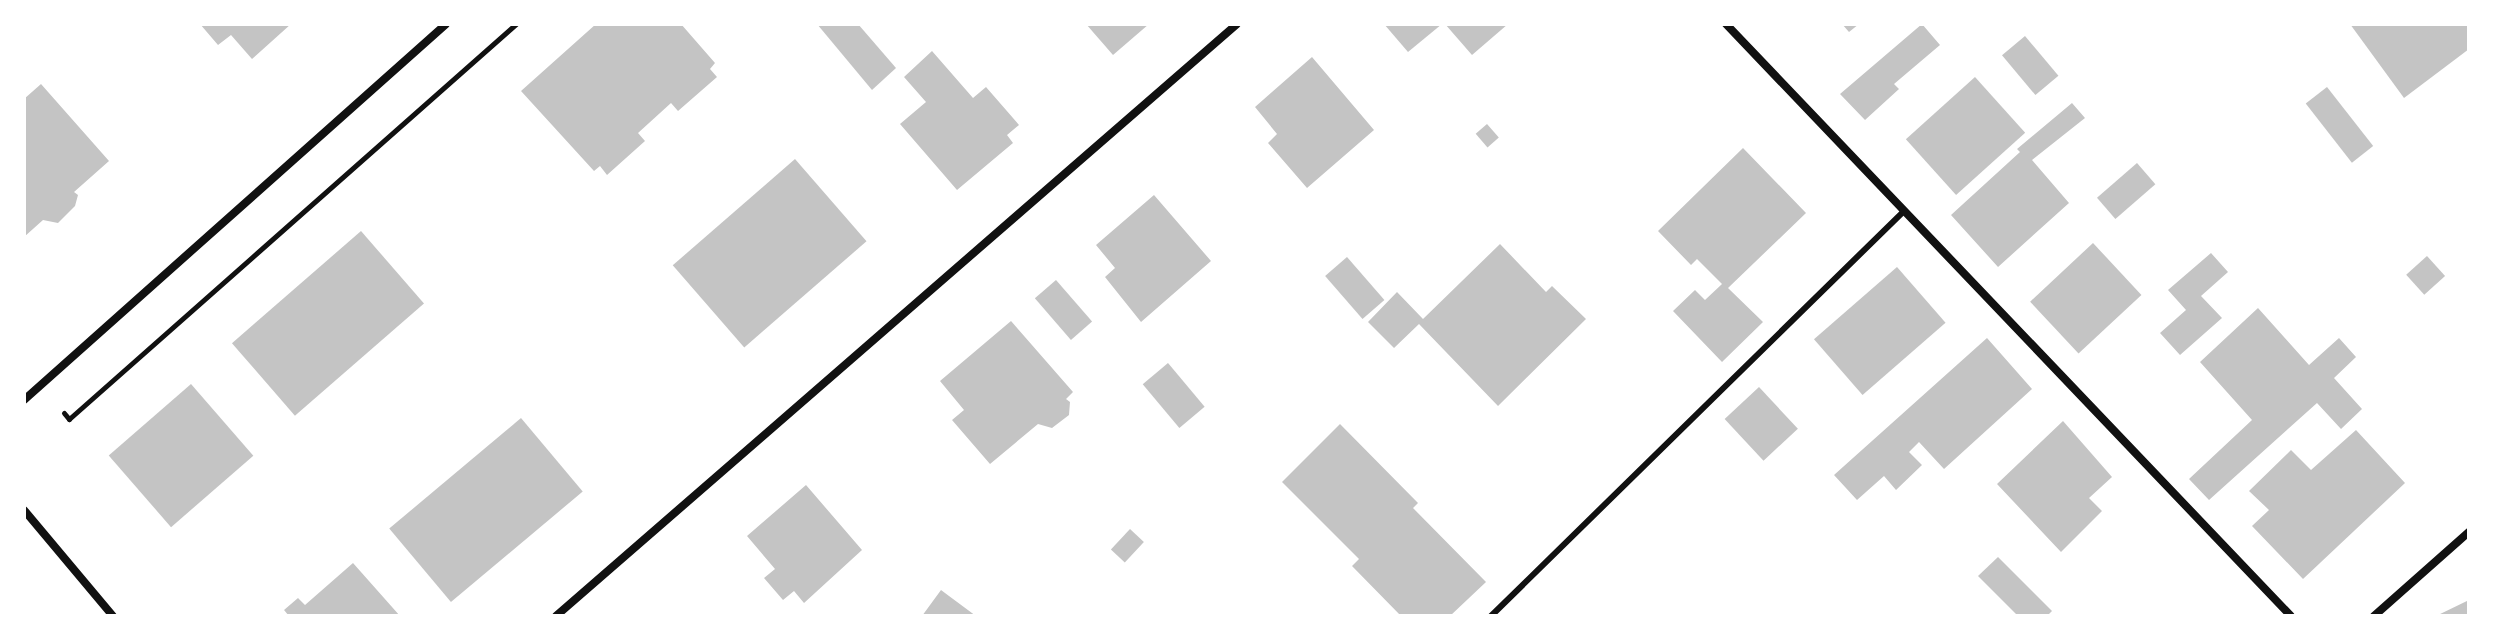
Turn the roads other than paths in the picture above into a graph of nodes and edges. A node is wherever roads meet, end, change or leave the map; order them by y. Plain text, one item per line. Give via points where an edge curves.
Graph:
1 (446, 24) edge
2 (1237, 24) edge
3 (1726, 24) edge
4 (1904, 211) junction
5 (24, 400) edge
6 (24, 510) edge
7 (2469, 532) edge
8 (113, 616) edge
9 (556, 616) edge
10 (1491, 616) edge
11 (2291, 616) edge
12 (2374, 616) edge

1 - 5 street
2 - 9 street
3 - 4 street
4 - 10 lane
4 - 11 street
6 - 8 street
7 - 12 street

